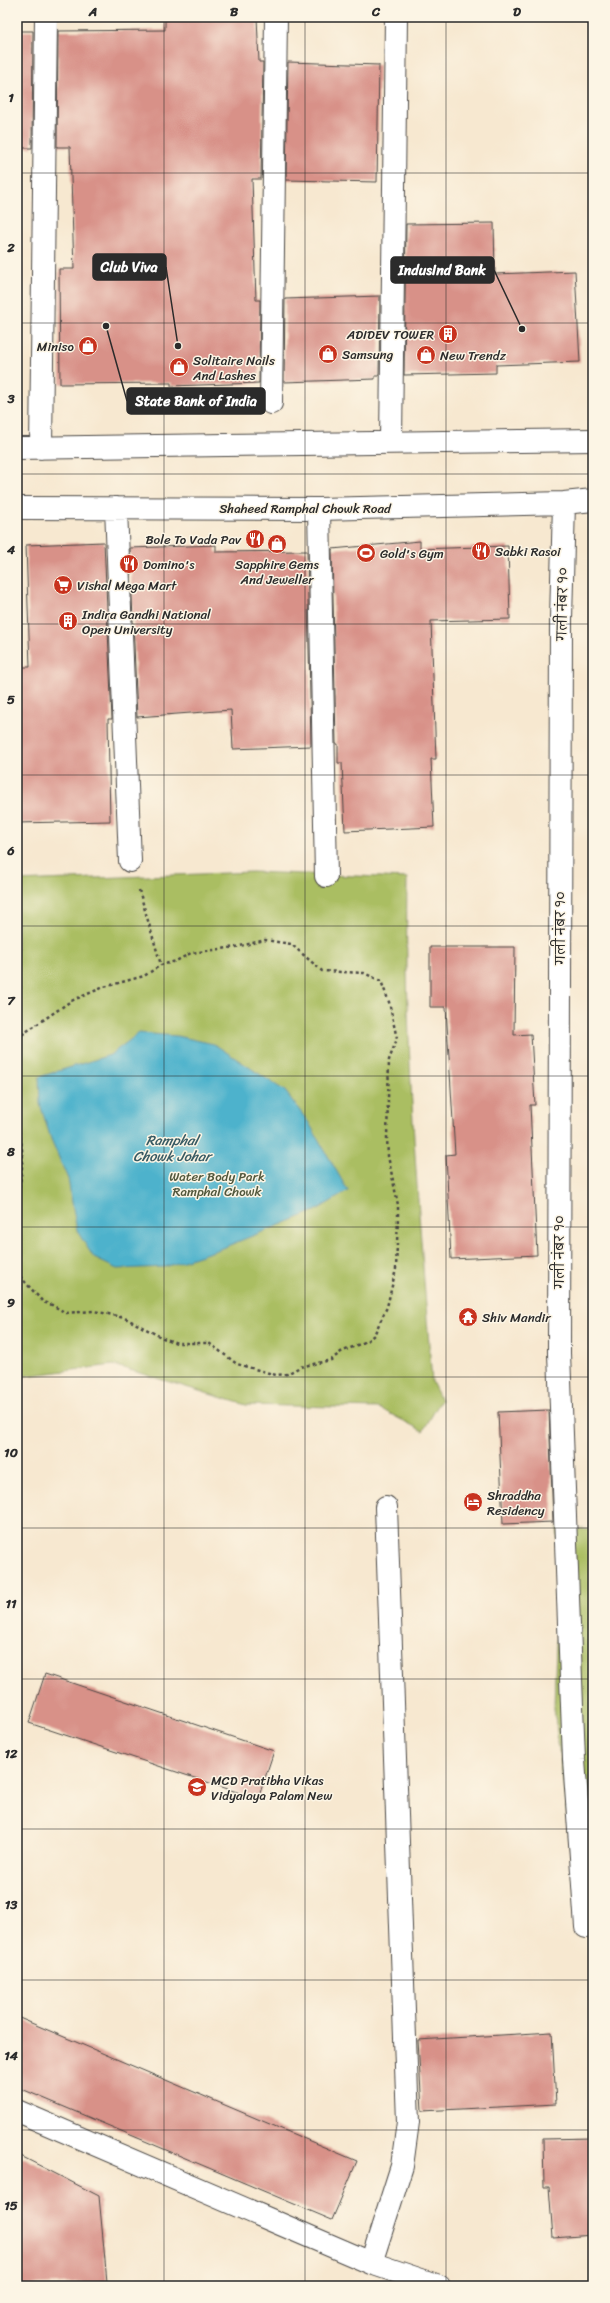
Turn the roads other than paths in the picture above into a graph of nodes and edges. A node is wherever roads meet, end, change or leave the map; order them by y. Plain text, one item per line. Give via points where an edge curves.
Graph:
1 (46, 17) edge
2 (276, 17) edge
3 (396, 17) edge
4 (271, 403) dead end
5 (593, 440) edge
6 (391, 442) junction
7 (17, 448) edge
8 (41, 448) junction
9 (593, 500) edge
10 (564, 503) junction
11 (17, 508) edge
12 (116, 508) junction
13 (318, 508) junction
14 (130, 861) dead end
15 (326, 876) dead end
16 (386, 1507) dead end
17 (586, 1927) dead end
18 (17, 2111) edge
19 (371, 2263) junction
20 (439, 2286) edge

1 - 8 street
2 - 4 street
3 - 6 street
5 - 6 street
6 - 8 street
7 - 8 street
9 - 10 street, Shaheed Ramphal Chowk Road
10 - 13 street, Shaheed Ramphal Chowk Road
10 - 17 street, गली नंबर १० via 561,619 559,1353 574,1760
11 - 12 street, Shaheed Ramphal Chowk Road
12 - 13 street, Shaheed Ramphal Chowk Road
12 - 14 street
13 - 15 street
16 - 19 street via 408,2122 402,2166
18 - 19 street
19 - 20 street

